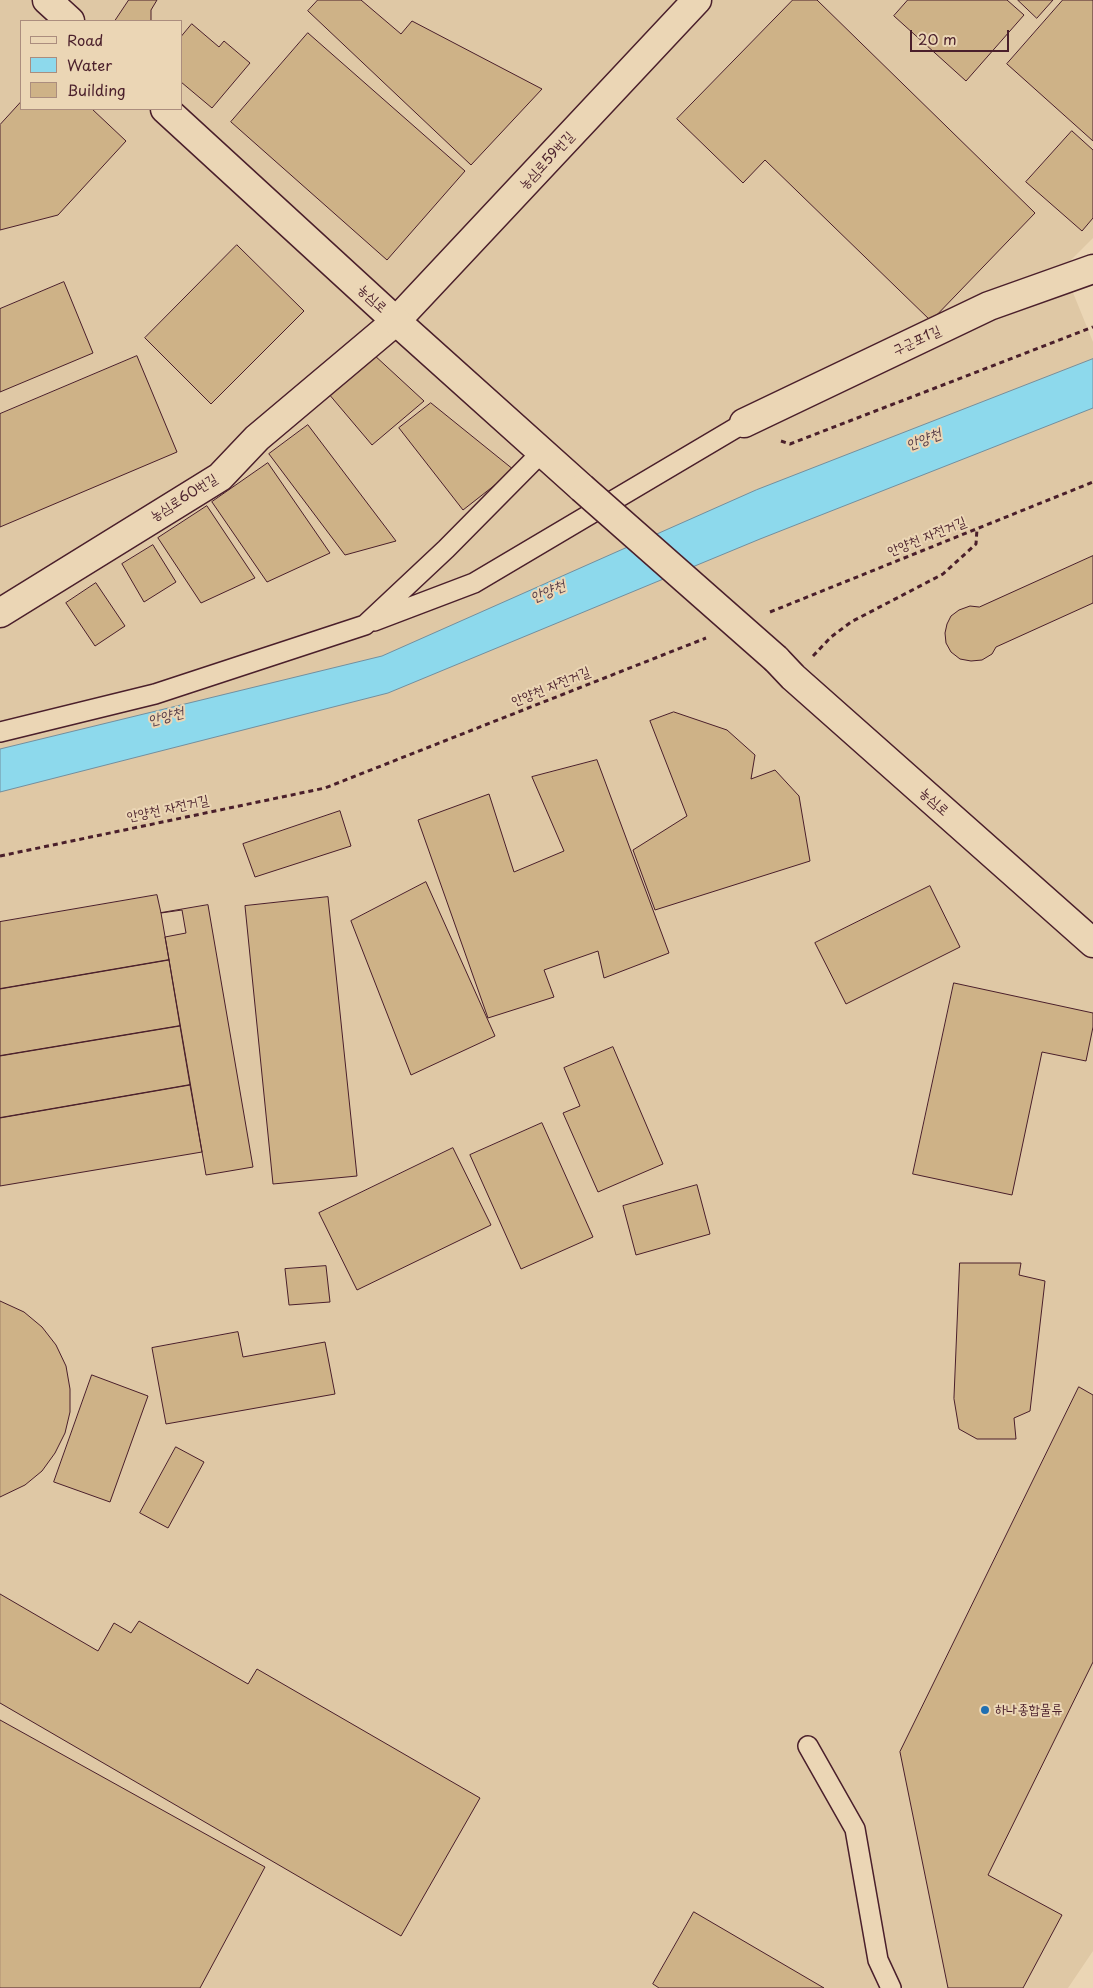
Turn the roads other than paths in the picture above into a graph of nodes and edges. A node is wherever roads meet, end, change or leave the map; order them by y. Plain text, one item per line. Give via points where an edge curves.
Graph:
1 (46, 0) edge
2 (697, 0) edge
3 (69, 20) edge
4 (166, 110) edge
5 (1093, 269) edge
6 (396, 321) junction
7 (744, 423) joint
8 (542, 452) junction
9 (0, 613) edge
10 (365, 625) junction
11 (0, 732) edge
12 (1093, 943) edge
13 (808, 1746) dead end
14 (891, 1988) edge

1 - 3 street
2 - 6 street, 농심로59번길
4 - 6 street, 농심로
5 - 7 street, 구군포1길 via 989,306
6 - 8 street, 농심로
6 - 9 street, 농심로60번길 via 257,438 220,477
7 - 10 lane via 474,583
8 - 10 lane
8 - 12 street, 농심로, bridge
10 - 11 lane via 155,694
13 - 14 lane via 855,1829 878,1960

